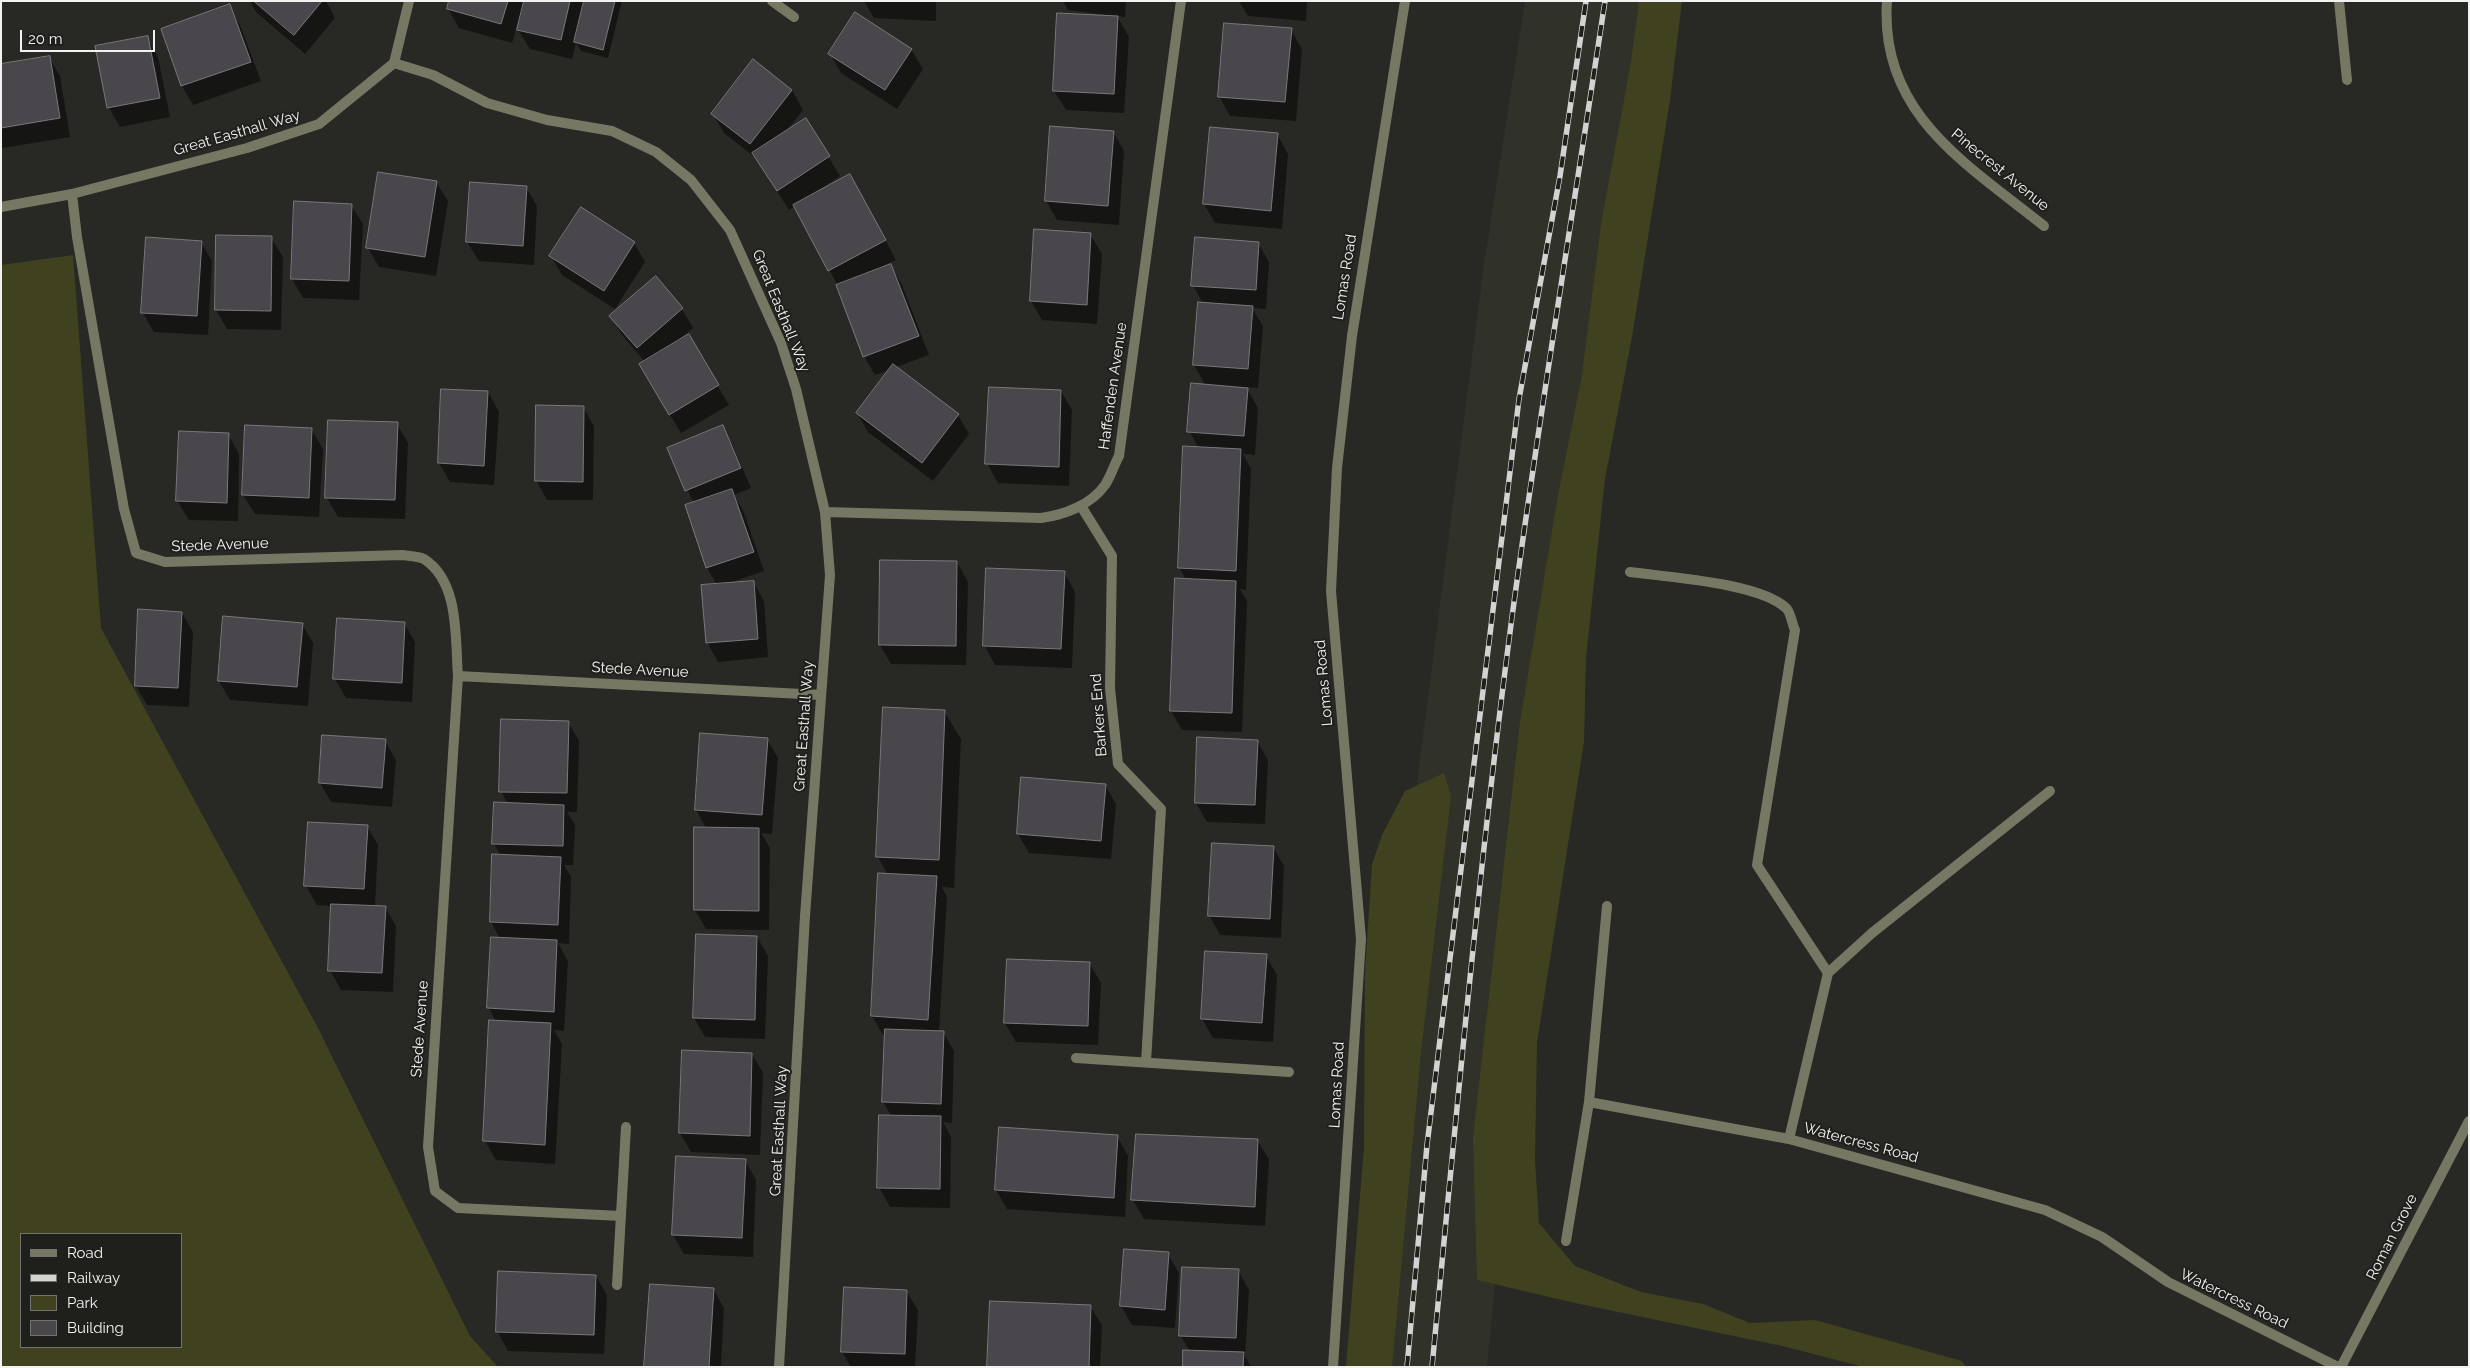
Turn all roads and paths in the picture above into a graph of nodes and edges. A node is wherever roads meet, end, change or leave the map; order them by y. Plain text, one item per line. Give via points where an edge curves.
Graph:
1 (409, 1) edge
2 (772, 1) edge
3 (1181, 1) edge
4 (1405, 1) edge
5 (1887, 1) edge
6 (2339, 1) edge
7 (794, 17) dead end
8 (394, 63) junction
9 (2347, 80) dead end
10 (72, 194) junction
11 (1, 207) edge
12 (2044, 226) dead end
13 (1081, 506) junction
14 (825, 512) junction
15 (1630, 572) dead end
16 (458, 676) junction
17 (821, 694) junction
18 (2050, 791) dead end
19 (1607, 906) dead end
20 (1828, 973) junction
21 (1076, 1058) dead end
22 (1146, 1062) junction
23 (1289, 1072) dead end
24 (1589, 1102) junction
25 (2469, 1122) edge
26 (626, 1127) dead end
27 (1789, 1139) junction
28 (621, 1216) junction
29 (1566, 1241) dead end
30 (616, 1284) dead end
31 (780, 1367) edge
32 (1333, 1367) edge
33 (2340, 1367) edge

1 - 8 street
2 - 7 street
3 - 13 street, Haffenden Avenue via 1119,456 1105,486
4 - 32 street, Lomas Road via 1352,336 1336,487 1331,591 1361,939
5 - 12 street, Pinecrest Avenue via 1886,17 1894,69 1914,111 1943,145
6 - 9 street
8 - 10 street, Great Easthall Way via 319,124 247,148
8 - 14 street, Great Easthall Way via 433,75 487,104 547,120 612,131 656,152 691,180 730,230 781,343 796,389
10 - 11 street, Great Easthall Way
10 - 16 street, Stede Avenue via 122,499 136,553 165,562 402,555 423,558 444,579 453,612
13 - 14 street, Haffenden Avenue via 1040,518
13 - 22 street, Barkers End via 1112,556 1110,688 1118,764 1161,809
14 - 17 street, Great Easthall Way via 830,574
15 - 20 street via 1752,590 1773,598 1788,610 1794,630 1757,865
16 - 17 street, Stede Avenue
16 - 28 street, Stede Avenue via 428,1147 435,1191 458,1208
17 - 31 street, Great Easthall Way
18 - 20 street via 1872,933
19 - 24 street
20 - 27 street, Watercress Road
21 - 22 street
22 - 23 street
24 - 27 street
24 - 29 street
25 - 33 street, Roman Grove
26 - 28 street
27 - 33 street, Watercress Road via 2045,1210 2102,1237 2168,1282
28 - 30 street

